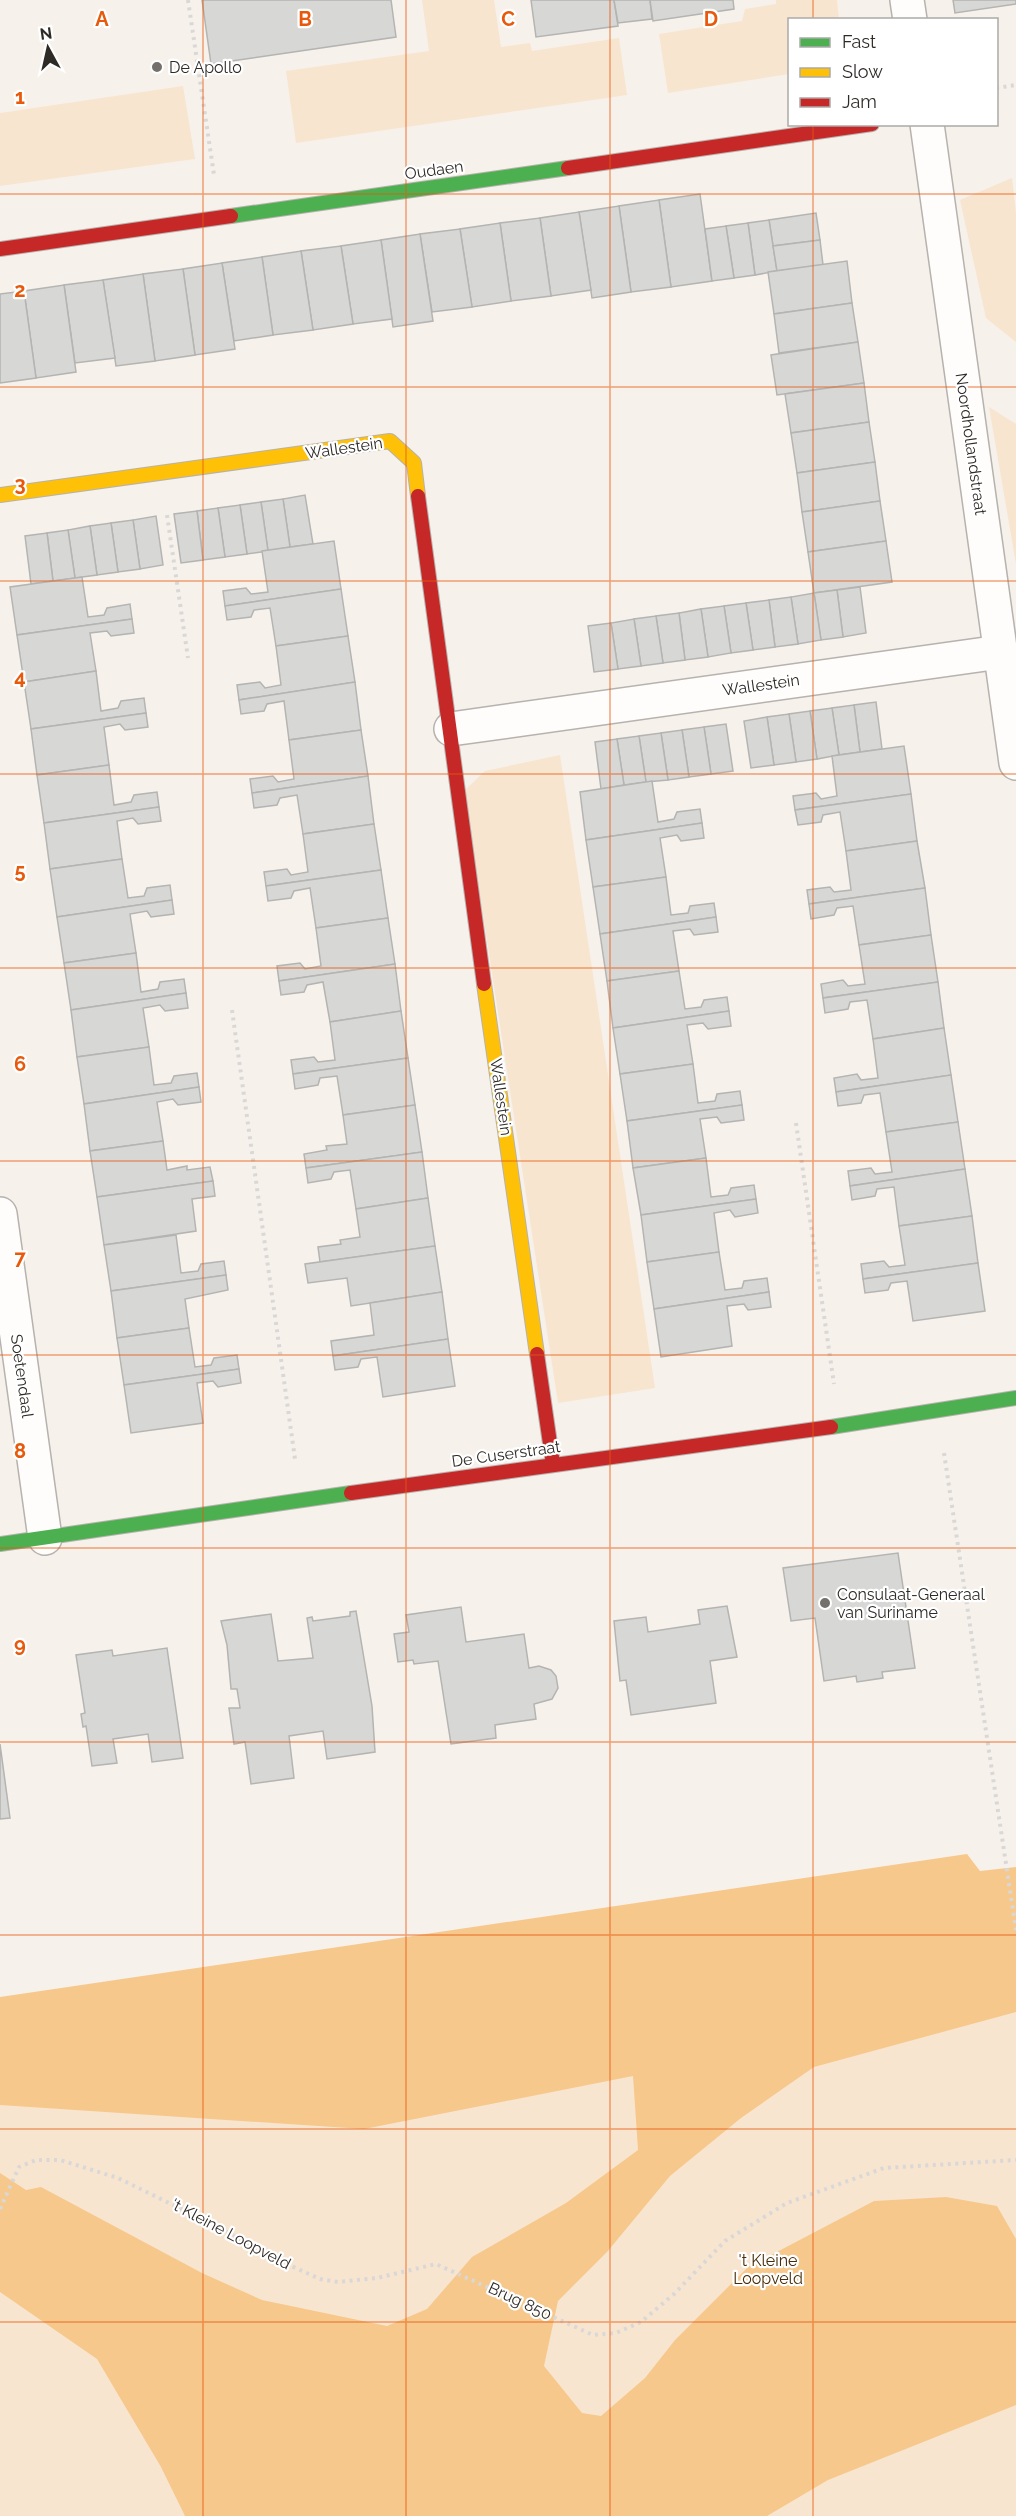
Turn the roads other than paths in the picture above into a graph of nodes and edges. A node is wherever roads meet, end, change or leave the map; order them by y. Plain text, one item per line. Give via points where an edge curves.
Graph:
1 (907, 0) edge
2 (910, 18) edge
3 (858, 126) edge
4 (927, 126) edge
5 (0, 249) edge
6 (0, 495) edge
7 (1000, 652) junction
8 (451, 729) junction
9 (1016, 763) edge
10 (0, 1214) edge
11 (1016, 1398) edge
12 (553, 1464) junction
13 (45, 1538) junction
14 (0, 1544) edge

1 - 2 street
3 - 5 street, Oudaen
4 - 7 street, Noordhollandstraat
6 - 8 street, Wallestein via 390,441 414,463
7 - 8 street, Wallestein
7 - 9 street, Noordhollandstraat
8 - 12 street, Wallestein
10 - 13 street, Soetendaal
11 - 12 street, De Cuserstraat
12 - 13 street, De Cuserstraat
13 - 14 street, De Cuserstraat

